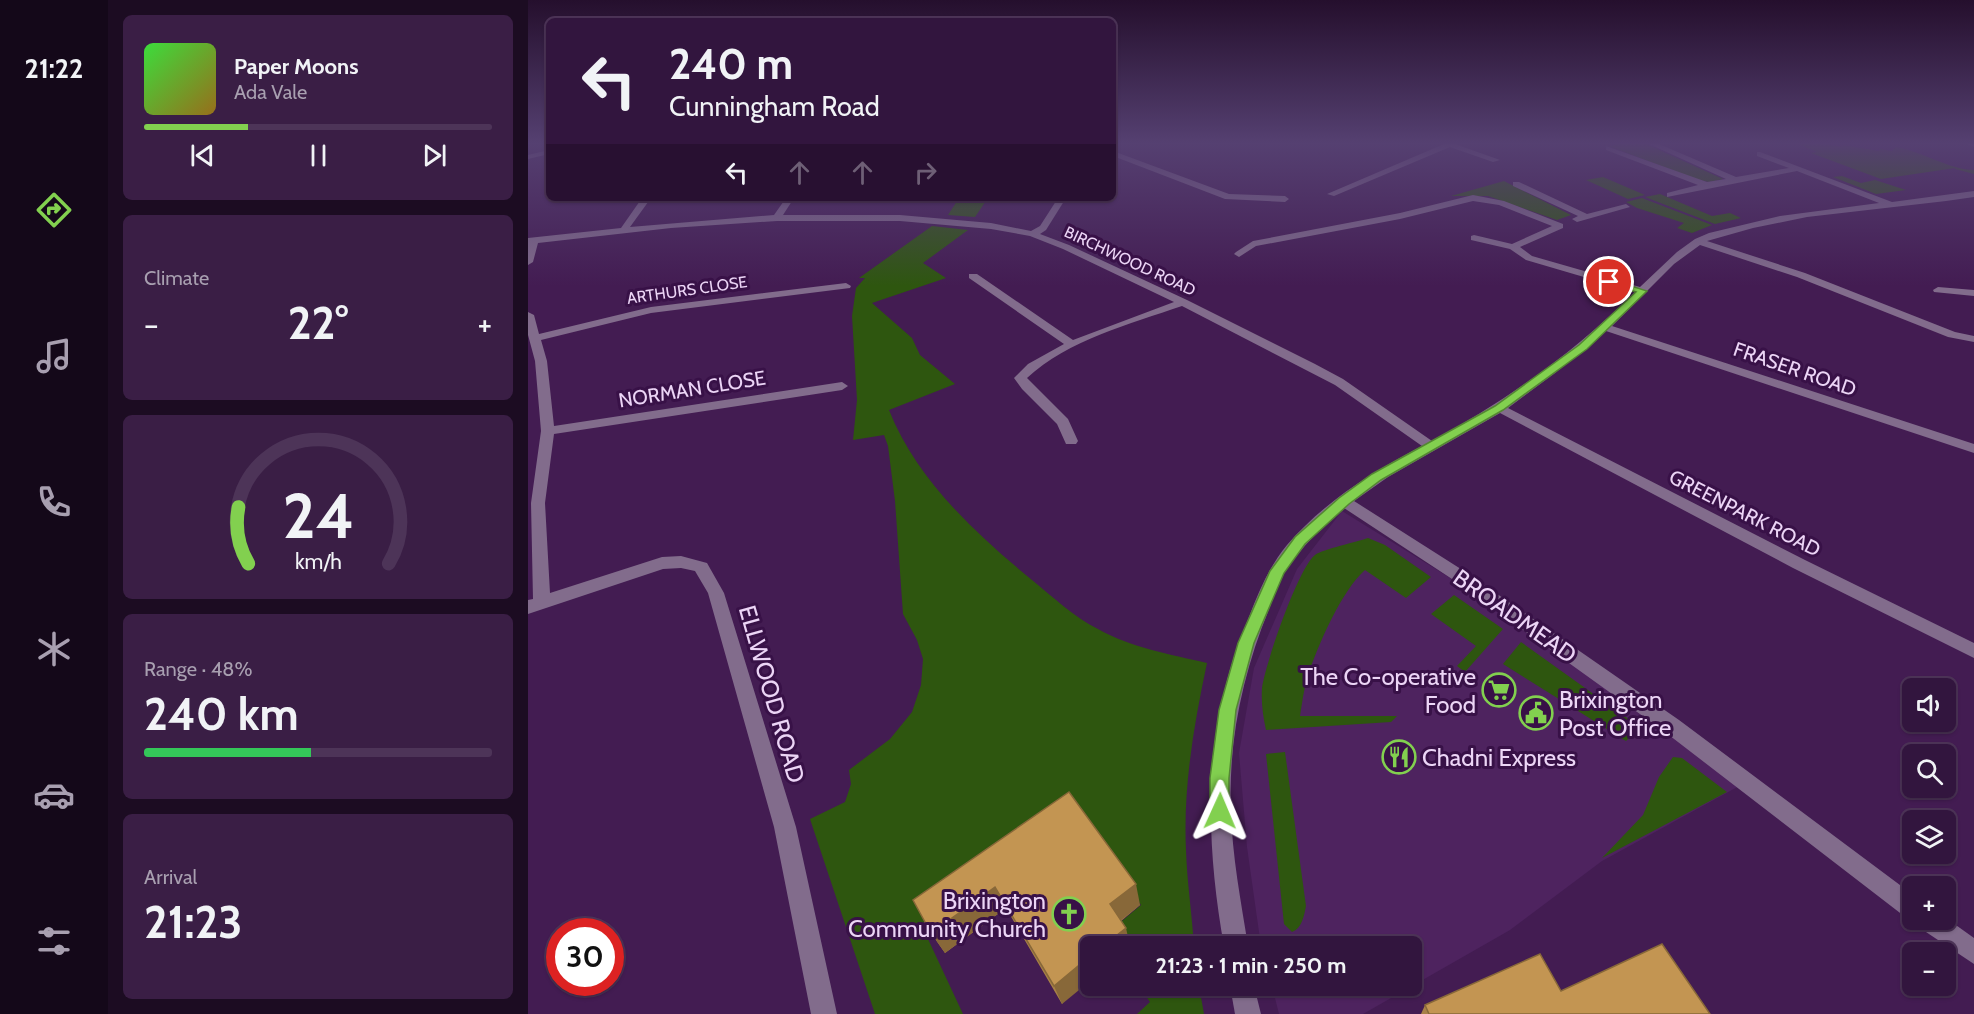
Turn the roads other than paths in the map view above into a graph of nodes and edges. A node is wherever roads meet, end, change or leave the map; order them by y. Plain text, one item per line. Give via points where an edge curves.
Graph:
1 (1213, 191) edge
2 (1337, 191) edge
3 (1532, 191) edge
4 (1683, 191) edge
5 (1856, 191) edge
6 (1331, 194) dead end
7 (1974, 194) edge
8 (1670, 195) dead end
9 (1959, 197) junction
10 (1285, 199) dead end
11 (644, 201) edge
12 (788, 201) edge
13 (1060, 201) edge
14 (1974, 203) edge
15 (1892, 205) junction
16 (1626, 207) dead end
17 (1585, 216) junction
18 (777, 218) junction
19 (1560, 226) junction
20 (624, 230) junction
21 (1032, 234) junction
22 (1474, 238) dead end
23 (531, 241) edge
24 (1698, 241) junction
25 (1512, 247) junction
26 (1239, 254) dead end
27 (528, 262) edge
28 (973, 276) dead end
29 (846, 285) dead end
30 (1938, 290) dead end
31 (1642, 291) junction
32 (1974, 293) edge
33 (1183, 302) junction
34 (528, 315) edge
35 (1604, 327) junction
36 (535, 338) junction
37 (1974, 339) edge
38 (1071, 344) junction
39 (842, 386) dead end
40 (1499, 408) junction
41 (548, 431) junction
42 (1071, 441) dead end
43 (1432, 447) junction
44 (1974, 449) edge
45 (1344, 501) junction
46 (535, 604) edge
47 (1974, 651) edge
48 (1902, 900) edge
49 (1942, 930) edge
50 (1234, 936) edge
51 (1974, 952) edge
52 (1244, 996) edge
53 (824, 1014) edge
54 (1248, 1014) edge

1 - 10 street via 1228,197
2 - 6 street
3 - 17 street
4 - 8 street
5 - 15 street
7 - 9 street
9 - 14 street
9 - 15 street
11 - 20 street
12 - 18 street
13 - 21 street via 1043,228
15 - 24 street via 1770,221 1726,230
16 - 17 street
17 - 19 street
18 - 20 street, BIRCHWOOD ROAD
18 - 21 street, BIRCHWOOD ROAD via 912,219
19 - 25 street
19 - 26 street via 1501,203 1466,198 1400,216 1253,244
20 - 23 street, BIRCHWOOD ROAD
21 - 33 street, BIRCHWOOD ROAD
22 - 25 street
23 - 27 street
24 - 31 street
24 - 37 street via 1801,275 1952,335
25 - 31 street via 1540,262
28 - 38 street
29 - 36 street, ARTHURS CLOSE via 651,310
30 - 32 street
31 - 35 street
33 - 38 street
33 - 43 street, BIRCHWOOD ROAD via 1339,382
34 - 36 street
35 - 40 street via 1561,364
35 - 44 street, FRASER ROAD
36 - 41 street
38 - 42 street via 1026,370 1020,378 1063,421
39 - 41 street, NORMAN CLOSE
40 - 43 street
40 - 47 street, GREENPARK ROAD
41 - 46 street via 538,503
43 - 45 street via 1376,477
45 - 48 street, BROADMEAD via 1458,575 1672,726
45 - 50 street via 1300,541 1277,571 1246,643 1227,710 1220,811
46 - 53 street, ELLWOOD ROAD via 662,563 701,567 717,593 785,827
49 - 51 street
52 - 54 street

